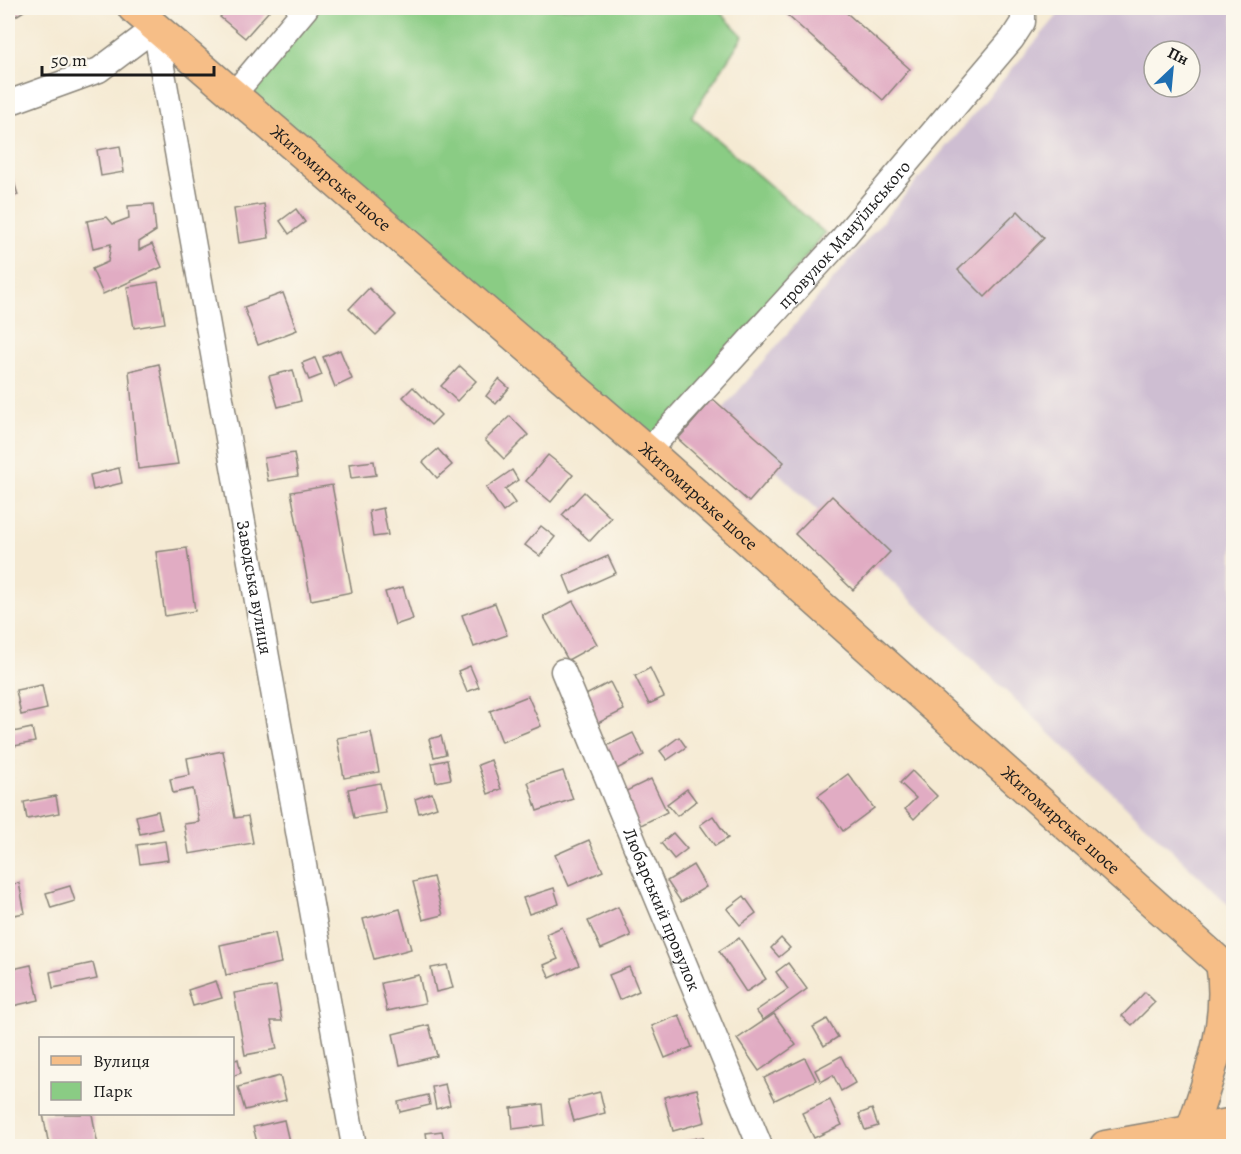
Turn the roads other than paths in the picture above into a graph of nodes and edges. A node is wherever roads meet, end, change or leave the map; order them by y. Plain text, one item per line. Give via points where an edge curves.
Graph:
1 (133, 8) edge
2 (306, 8) edge
3 (1023, 8) edge
4 (155, 28) junction
5 (234, 94) junction
6 (8, 103) edge
7 (648, 452) junction
8 (562, 671) dead end
9 (1227, 969) edge
10 (1216, 1132) edge
11 (1121, 1145) edge
12 (354, 1146) edge
13 (760, 1146) edge

1 - 4 main road, Житомирське шосе
2 - 5 street
3 - 7 street, провулок Мануїльського via 1023,22 1012,39 843,238
4 - 5 main road, Житомирське шосе
4 - 6 street via 99,70
4 - 12 street, Заводська вулиця
5 - 7 main road, Житомирське шосе
7 - 9 main road, Житомирське шосе
8 - 13 street, Любарський провулок
9 - 10 main road
10 - 11 main road

